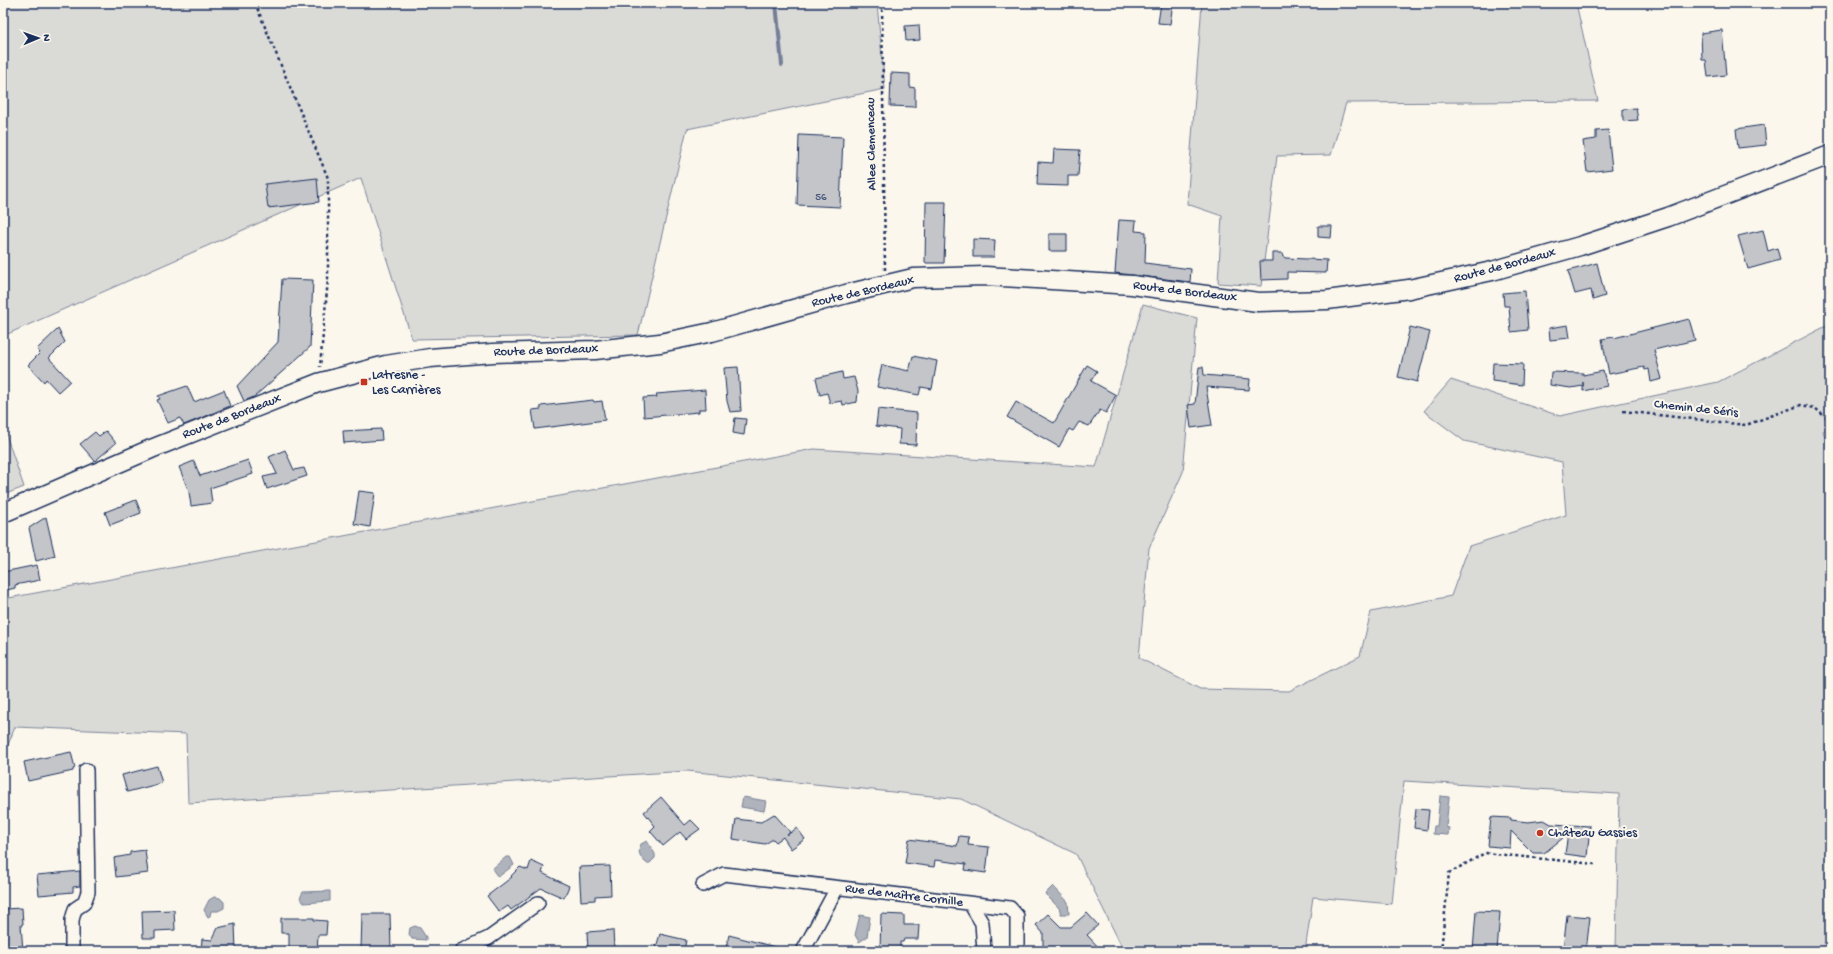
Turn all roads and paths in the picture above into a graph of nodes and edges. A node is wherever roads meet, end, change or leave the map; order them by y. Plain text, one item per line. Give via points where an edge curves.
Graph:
1 (255, 3) edge
2 (882, 3) edge
3 (1830, 155) edge
4 (885, 284) junction
5 (318, 383) junction
6 (1623, 411) dead end
7 (1830, 421) edge
8 (3, 513) edge
9 (86, 770) dead end
10 (1596, 864) dead end
11 (703, 885) dead end
12 (837, 888) junction
13 (538, 903) dead end
14 (971, 904) junction
15 (72, 951) edge
16 (461, 951) edge
17 (803, 951) edge
18 (984, 951) edge
19 (1017, 951) edge
20 (1441, 951) edge

1 - 5 path via 328,178 328,279
2 - 4 path, Allee Clemenceau
3 - 4 street, Route de Bordeaux via 1668,217 1580,246 1492,271 1409,289 1327,300 1258,302 1132,285 985,276 913,278
4 - 5 street, Route de Bordeaux via 712,332 660,343 595,350 430,358 386,364
5 - 8 street, Route de Bordeaux via 151,449
6 - 7 path, Chemin de Séris via 1746,425 1802,405 1815,408
9 - 15 street via 88,892 84,903 75,909 72,920
10 - 20 path via 1485,853 1449,873
11 - 12 street, Rue de Maître Cornille via 724,874
12 - 14 street, Rue de Maître Cornille
12 - 17 street, Rue de Maître Cornille
13 - 16 street via 489,938
14 - 18 street, Rue de Maître Cornille via 982,923
14 - 19 street, Rue de Maître Cornille via 1010,908 1017,916

